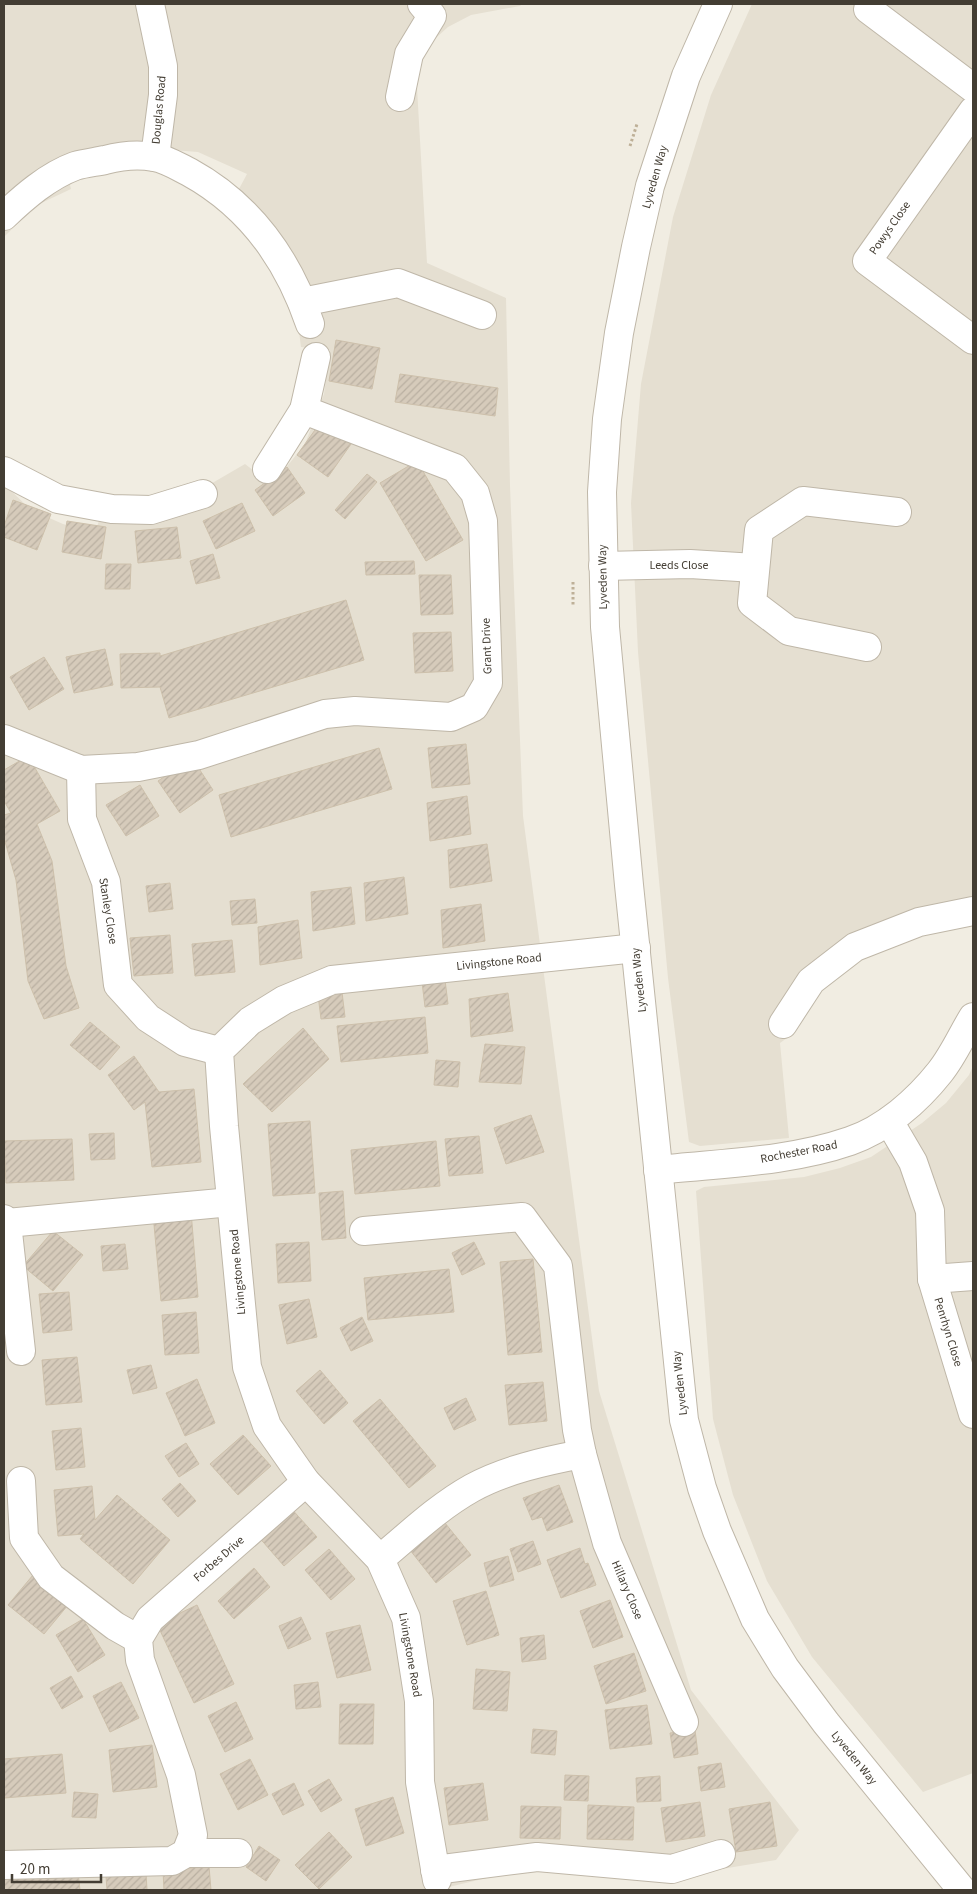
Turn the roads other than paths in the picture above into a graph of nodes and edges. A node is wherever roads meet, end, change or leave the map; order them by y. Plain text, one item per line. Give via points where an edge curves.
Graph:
1 (150, 4) edge
2 (422, 4) edge
3 (718, 4) edge
4 (868, 9) dead end
5 (973, 88) edge
6 (400, 97) dead end
7 (973, 111) edge
8 (154, 157) junction
9 (4, 216) edge
10 (482, 315) dead end
11 (973, 340) edge
12 (316, 357) dead end
13 (304, 410) junction
14 (267, 469) dead end
15 (4, 470) edge
16 (203, 494) dead end
17 (897, 512) dead end
18 (603, 566) junction
19 (755, 568) junction
20 (867, 647) dead end
21 (4, 739) edge
22 (81, 770) junction
23 (973, 911) edge
24 (636, 948) junction
25 (973, 1016) edge
26 (783, 1024) dead end
27 (219, 1051) junction
28 (889, 1121) junction
29 (658, 1170) junction
30 (231, 1202) junction
31 (6, 1221) edge
32 (364, 1231) dead end
33 (973, 1276) edge
34 (932, 1279) junction
35 (20, 1351) dead end
36 (973, 1414) edge
37 (582, 1454) junction
38 (21, 1481) dead end
39 (306, 1482) junction
40 (380, 1559) junction
41 (138, 1639) junction
42 (684, 1722) dead end
43 (186, 1853) junction
44 (238, 1853) dead end
45 (721, 1854) dead end
46 (4, 1865) edge
47 (963, 1890) edge

1 - 8 street, Douglas Road via 163,66 163,95
2 - 6 street via 432,16 409,54
3 - 18 street, Lyveden Way via 686,76 650,186 636,247 619,333 608,419 602,492
4 - 5 street
7 - 11 street, Powys Close via 866,261
8 - 9 street via 121,156 75,166 43,183
8 - 10 street via 211,184 251,219 285,268 306,313 398,283
12 - 13 street
13 - 14 street
13 - 22 street, Grant Drive via 455,468 475,493 483,520 488,683 474,707 451,717 355,711 325,714 199,755 138,767
15 - 16 street via 58,499 112,509 151,510
17 - 19 street via 803,501 759,530
18 - 19 street, Leeds Close via 690,564
18 - 24 street, Lyveden Way via 605,627
19 - 20 street via 752,603 789,631
21 - 22 street
22 - 27 street, Stanley Close via 82,820 106,882 118,985 148,1018 163,1028 185,1042
23 - 26 street via 919,922 855,947 811,981
24 - 27 street, Livingstone Road via 332,980 284,1000 257,1017
24 - 29 street, Lyveden Way
25 - 28 street, Rochester Road via 941,1072
27 - 30 street, Livingstone Road
28 - 29 street, Rochester Road via 851,1141 814,1151 769,1159
28 - 34 street, Penrhyn Close via 913,1162 930,1211
29 - 47 street, Lyveden Way via 684,1420 702,1488 732,1568 755,1619 784,1668
30 - 31 street
30 - 39 street, Livingstone Road via 247,1367 266,1426
31 - 35 street
32 - 37 street, Hillary Close via 522,1217 558,1266
33 - 34 street, Penrhyn Close
34 - 36 street, Penrhyn Close
37 - 40 street via 502,1474 471,1489 443,1507
37 - 42 street, Hillary Close via 607,1543
38 - 41 street via 24,1538 51,1577 115,1626
39 - 40 street, Livingstone Road
39 - 41 street, Forbes Drive via 150,1619
40 - 45 street, Livingstone Road via 406,1618 419,1701 420,1782 436,1875 537,1857 672,1869
41 - 43 street via 140,1660 180,1775 194,1835
43 - 44 street
43 - 46 street via 172,1861

